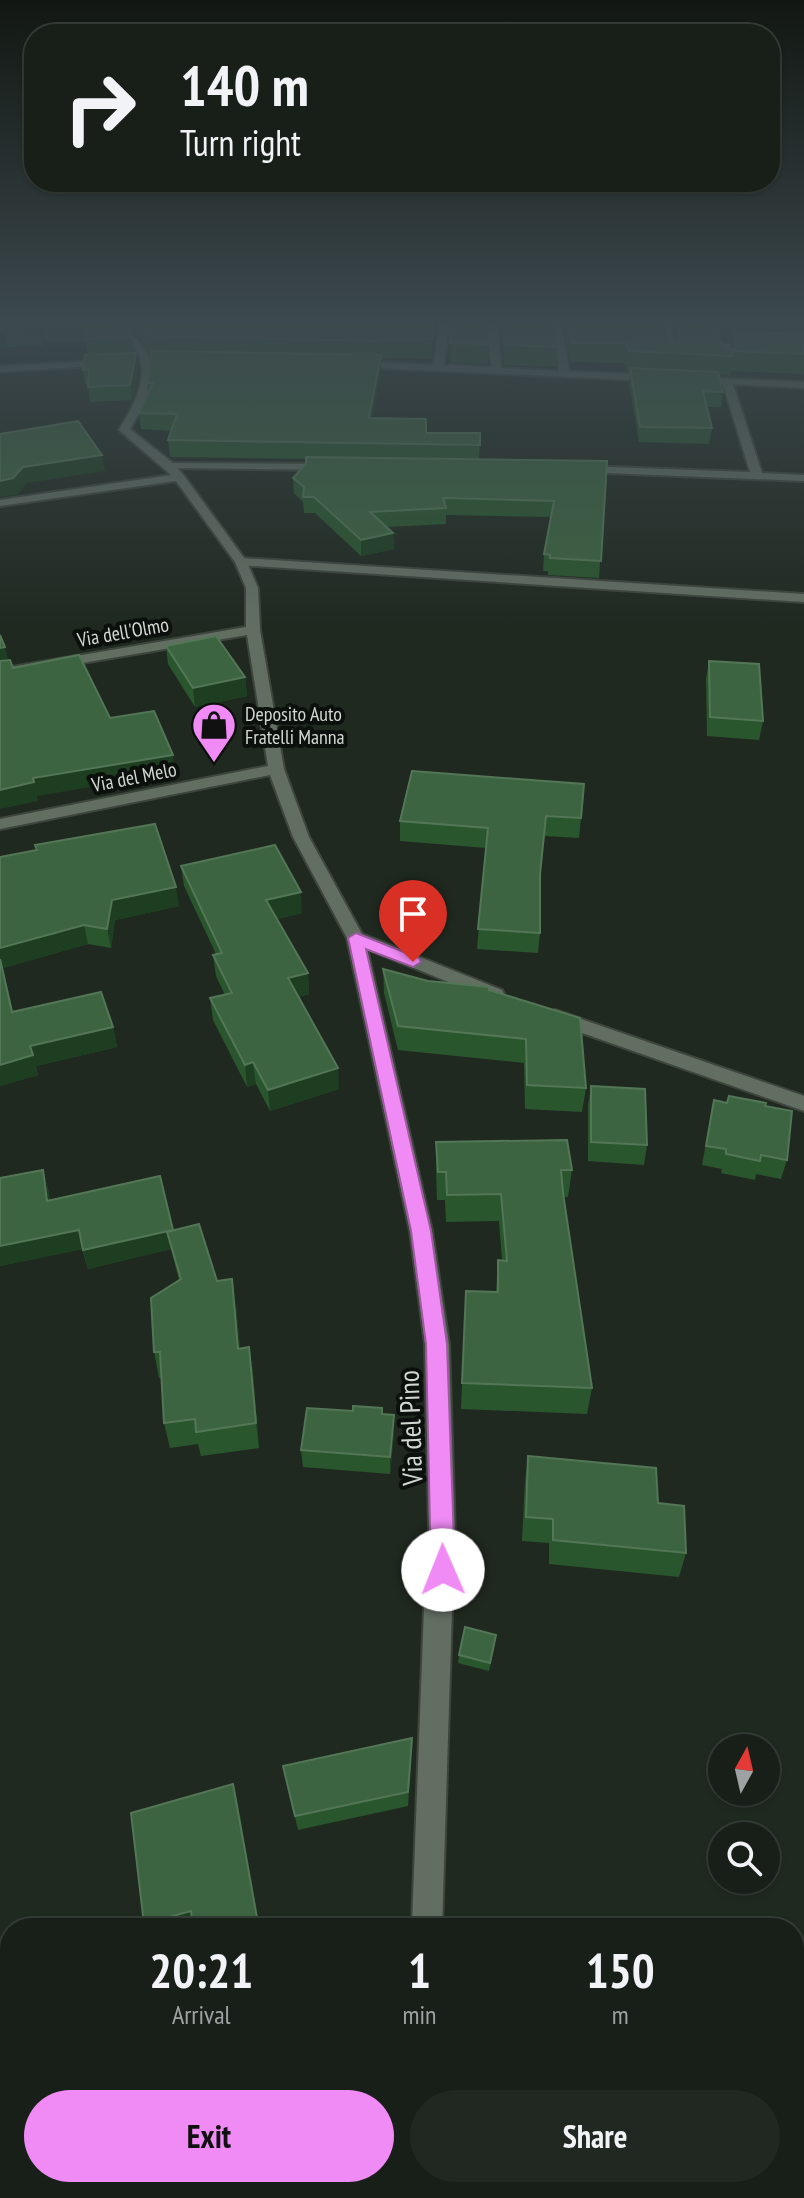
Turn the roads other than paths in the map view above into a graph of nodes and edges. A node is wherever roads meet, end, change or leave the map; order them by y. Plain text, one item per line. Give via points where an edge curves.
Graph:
1 (128, 424) edge
2 (740, 424) edge
3 (340, 467) edge
4 (572, 469) edge
5 (174, 472) junction
6 (757, 476) junction
7 (804, 478) edge
8 (0, 503) edge
9 (241, 562) junction
10 (804, 598) edge
11 (253, 630) junction
12 (0, 673) edge
13 (276, 769) junction
14 (0, 824) edge
15 (356, 938) junction
16 (515, 1001) edge
17 (545, 1012) edge
18 (804, 1104) edge
19 (428, 1918) edge

1 - 5 street, Via del Pino via 124,430
2 - 6 street
3 - 5 street
4 - 6 street
5 - 8 street
5 - 9 street, Via del Pino
6 - 7 street
9 - 10 street
9 - 11 street, Via del Pino via 252,588
11 - 12 street, Via dell'Olmo
11 - 13 street, Via del Pino
13 - 14 street, Via del Melo
13 - 15 street, Via del Pino via 301,837
15 - 16 street
15 - 19 street, Via del Pino via 421,1231 440,1384 443,1570
17 - 18 street

